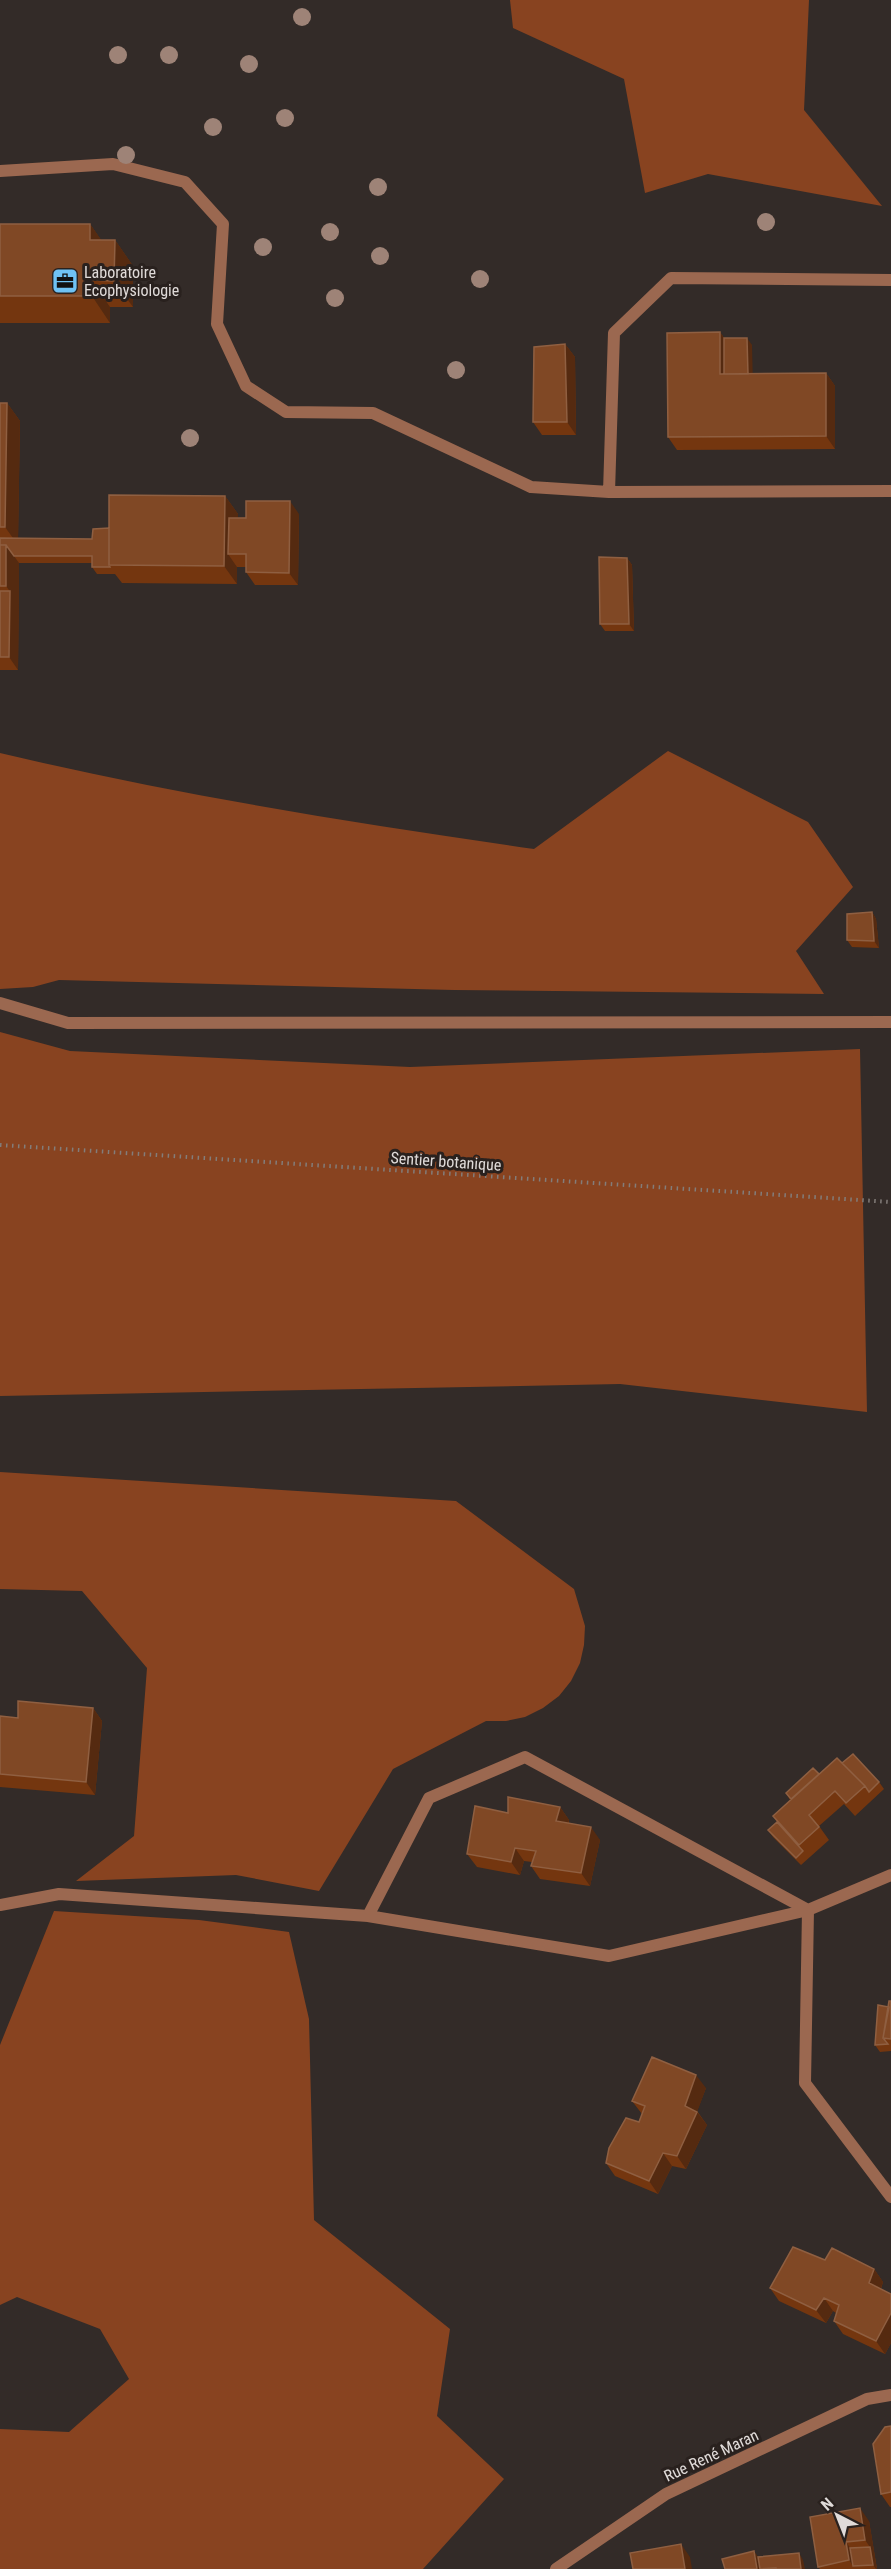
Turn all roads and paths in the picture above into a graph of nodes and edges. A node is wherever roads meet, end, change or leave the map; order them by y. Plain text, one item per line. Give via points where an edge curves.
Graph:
1 (0, 171) edge
2 (891, 280) edge
3 (891, 491) edge
4 (609, 492) junction
5 (0, 1003) edge
6 (891, 1022) edge
7 (0, 1145) edge
8 (891, 1202) edge
9 (891, 1875) edge
10 (0, 1905) edge
11 (808, 1910) junction
12 (368, 1916) junction
13 (891, 2197) edge
14 (891, 2395) edge
15 (556, 2569) edge

1 - 4 street via 113,164 185,182 223,224 217,324 246,386 286,412 373,413 531,487
2 - 4 street via 670,278 614,333
3 - 4 street
5 - 6 street via 68,1023
7 - 8 path, Sentier botanique
9 - 11 street
10 - 12 street via 59,1894
11 - 12 street via 609,1956
11 - 12 street via 525,1757 429,1798
11 - 13 street via 805,2083
14 - 15 street, Rue René Maran via 867,2399 666,2494

